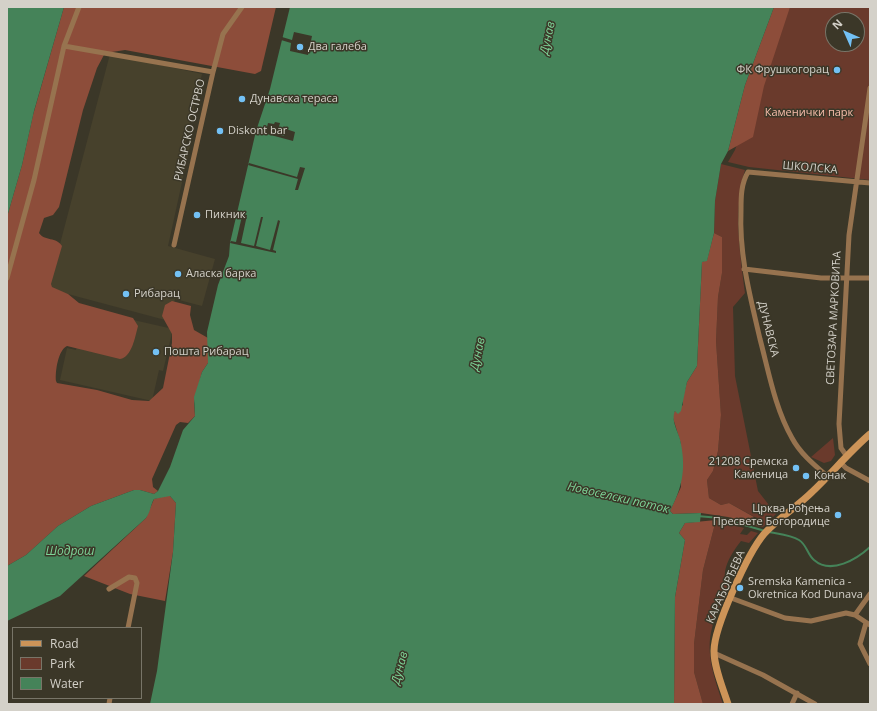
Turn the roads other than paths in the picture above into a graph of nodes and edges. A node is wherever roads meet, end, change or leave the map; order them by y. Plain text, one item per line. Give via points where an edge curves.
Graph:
1 (79, 7) edge
2 (242, 7) edge
3 (64, 46) junction
4 (212, 72) junction
5 (870, 88) edge
6 (748, 172) joint
7 (857, 182) junction
8 (870, 184) edge
9 (174, 244) dead end
10 (744, 269) junction
11 (7, 278) edge
12 (870, 278) edge
13 (847, 279) junction
14 (870, 434) edge
15 (846, 454) junction
16 (840, 462) junction
17 (827, 476) junction
18 (870, 481) edge
19 (109, 589) dead end
20 (870, 594) edge
21 (731, 598) junction
22 (855, 615) junction
23 (868, 624) edge
24 (128, 627) edge
25 (714, 654) junction
26 (870, 664) edge
27 (797, 693) junction
28 (728, 704) edge
29 (792, 704) edge
30 (815, 704) edge

1 - 3 street
2 - 4 street via 223,34
3 - 4 street, РИБАРСКО ОСТРВО
3 - 11 street via 34,180
4 - 9 street, РИБАРСКО ОСТРВО
5 - 7 street, СВЕТОЗАРА МАРКОВИЋА
6 - 7 street, ШКОЛСКА
6 - 10 street, ДУНАВСКА via 741,188 740,246
7 - 8 street, ШКОЛСКА
7 - 13 street, СВЕТОЗАРА МАРКОВИЋА via 849,235
10 - 13 street
10 - 17 street, ДУНАВСКА via 772,389 783,417 799,450
12 - 13 street
13 - 15 street, СВЕТОЗАРА МАРКОВИЋА via 839,424 841,448
14 - 15 main road, КАРАЂОРЂЕВА
15 - 16 main road, КАРАЂОРЂЕВА
16 - 17 main road, КАРАЂОРЂЕВА
16 - 18 street
17 - 21 main road, КАРАЂОРЂЕВА via 802,502 763,535
19 - 24 street via 129,577 135,578 137,582
20 - 22 street
21 - 22 street via 776,616 794,620 811,621 846,613
21 - 25 main road, КАРАЂОРЂЕВА via 718,632
22 - 23 street
23 - 26 street via 860,644
25 - 27 street
25 - 28 main road, КАРАЂОРЂЕВА
27 - 29 street
27 - 30 street

